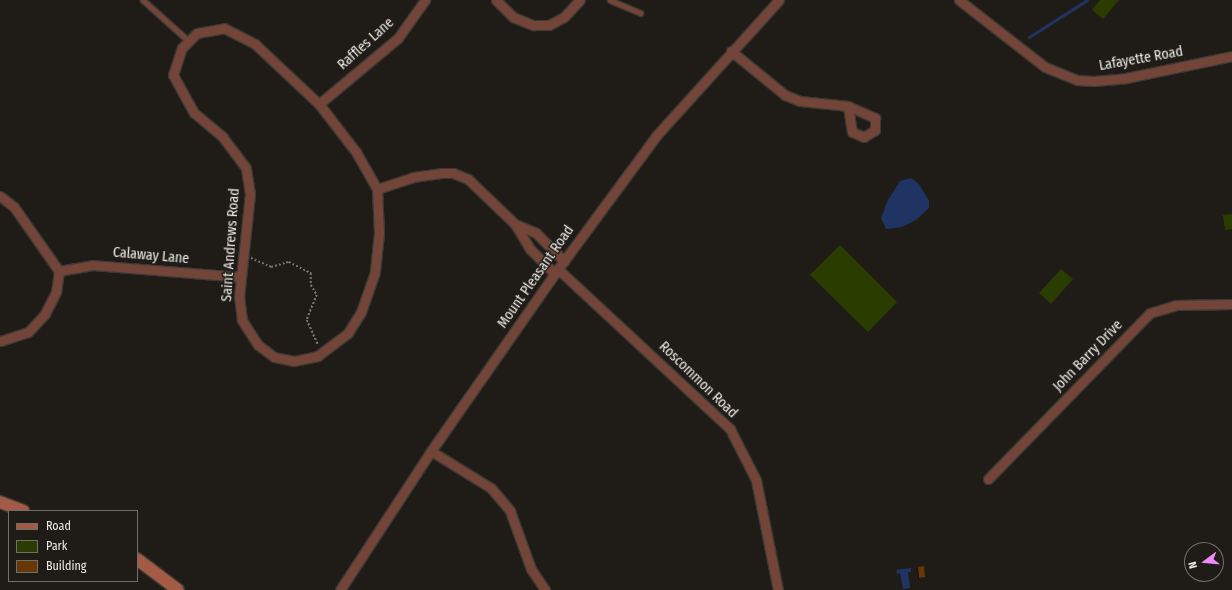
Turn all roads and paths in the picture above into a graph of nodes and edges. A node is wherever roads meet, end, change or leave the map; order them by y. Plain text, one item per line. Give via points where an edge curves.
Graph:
1 (143, 0) edge
2 (425, 0) edge
3 (496, 0) edge
4 (580, 0) edge
5 (610, 0) edge
6 (626, 0) edge
7 (779, 0) edge
8 (960, 0) edge
9 (627, 6) junction
10 (640, 12) dead end
11 (188, 41) junction
12 (732, 51) junction
13 (1232, 56) edge
14 (319, 104) junction
15 (848, 106) dead end
16 (377, 189) junction
17 (0, 196) edge
18 (515, 224) junction
19 (244, 257) junction
20 (564, 261) junction
21 (59, 271) junction
22 (557, 271) junction
23 (241, 277) junction
24 (1232, 304) edge
25 (0, 341) edge
26 (322, 353) junction
27 (431, 451) junction
28 (988, 479) dead end
29 (0, 502) edge
30 (20, 510) edge
31 (138, 560) edge
32 (178, 590) edge
33 (340, 590) edge
34 (544, 590) edge
35 (778, 590) edge

1 - 11 lane
2 - 14 street, Raffles Lane via 398,38
3 - 4 street via 513,17 533,25 549,25 564,17
5 - 9 lane
6 - 9 lane
7 - 12 street, Mount Pleasant Road
8 - 13 street, Lafayette Road via 1045,67 1077,80 1126,78
9 - 10 lane
11 - 14 street, Saint Andrews Road via 197,33 224,28 255,44
11 - 19 street, Saint Andrews Road via 182,48 173,75 194,113 223,137 246,168 250,194
12 - 15 street via 785,95 800,101
12 - 20 street, Mount Pleasant Road via 656,136
14 - 16 street, Saint Andrews Road via 356,152
16 - 18 street via 423,175 453,173 468,179
16 - 26 street, Saint Andrews Road via 379,233 376,272 361,312 348,333
17 - 21 street via 14,207
18 - 20 street via 536,233
18 - 22 street via 530,249
19 - 23 street, Saint Andrews Road
19 - 26 path via 271,267 289,262 311,273 311,285 317,295 307,320
20 - 22 street, Mount Pleasant Road
21 - 23 street, Calaway Lane via 92,265
21 - 25 street via 56,292 44,314 28,332
22 - 27 street, Mount Pleasant Road
22 - 35 street, Roscommon Road via 730,429 756,480
23 - 26 street, Saint Andrews Road via 239,297 242,320 258,345 274,357 294,361
24 - 28 street, John Barry Drive via 1176,305 1150,313
27 - 33 street, Mount Pleasant Road
27 - 34 street via 491,488 510,511 531,569
29 - 30 main road
31 - 32 main road

